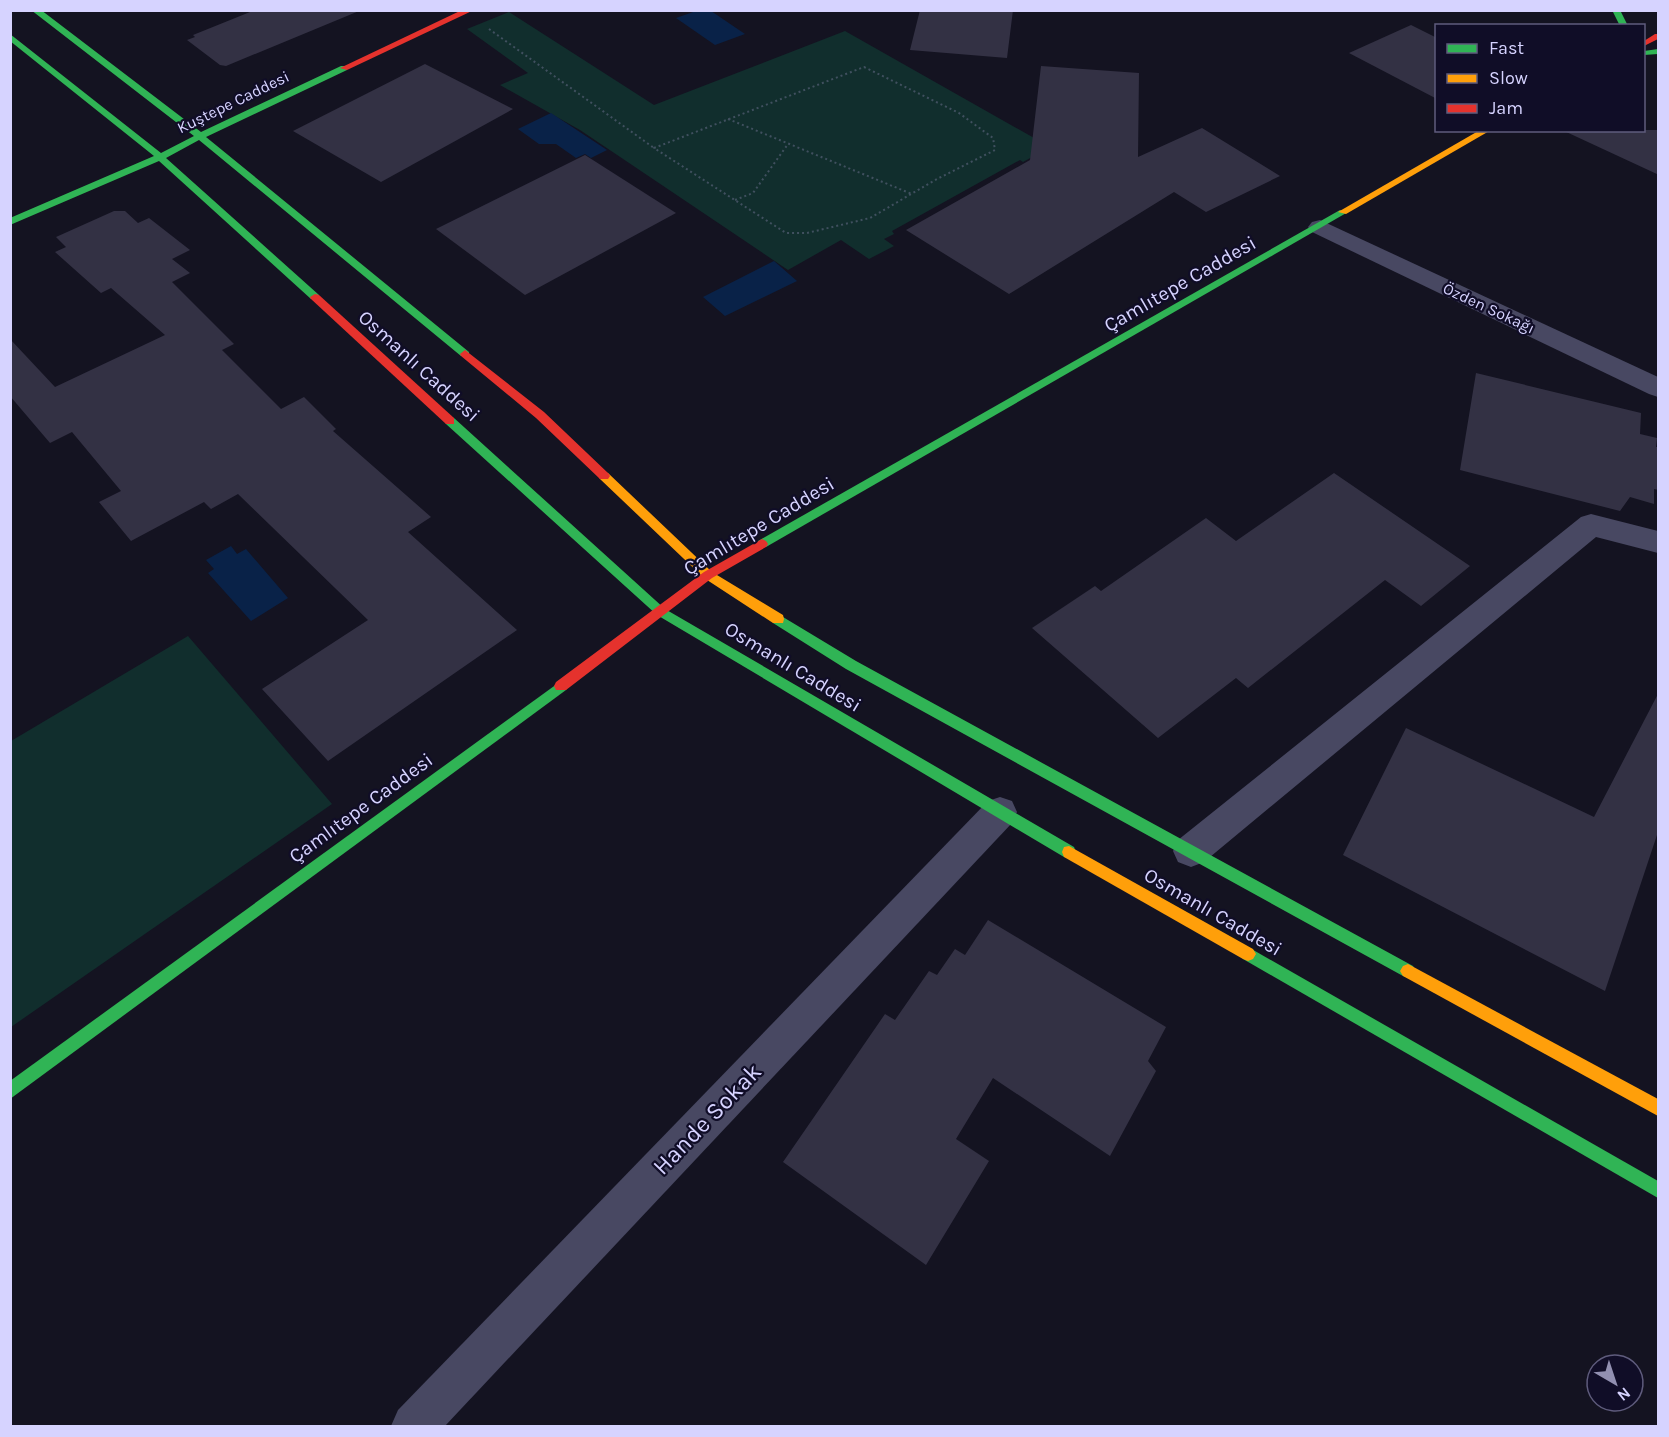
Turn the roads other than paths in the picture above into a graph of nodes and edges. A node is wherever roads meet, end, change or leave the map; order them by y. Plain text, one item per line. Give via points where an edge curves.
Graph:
1 (34, 10) edge
2 (470, 10) edge
3 (1616, 10) edge
4 (1623, 24) edge
5 (10, 36) edge
6 (1659, 36) edge
7 (1645, 43) edge
8 (1484, 132) edge
9 (200, 136) junction
10 (160, 157) junction
11 (10, 222) edge
12 (1320, 227) junction
13 (1659, 388) edge
14 (1659, 542) edge
15 (708, 575) junction
16 (662, 612) junction
17 (1000, 812) junction
18 (1191, 851) junction
19 (10, 1091) edge
20 (1659, 1108) edge
21 (1659, 1190) edge
22 (414, 1426) edge

1 - 9 main road, Osmanlı Caddesi
2 - 9 main road, Kuştepe Caddesi
3 - 4 main road
5 - 10 main road, Osmanlı Caddesi
6 - 7 main road
8 - 12 main road, Çamlıtepe Caddesi
9 - 10 main road, Kuştepe Caddesi
9 - 15 main road, Osmanlı Caddesi via 540,415
10 - 11 main road, Kuştepe Caddesi
10 - 16 main road, Osmanlı Caddesi
12 - 13 street, Özden Sokağı
12 - 15 main road, Çamlıtepe Caddesi
14 - 18 street via 1591,525
15 - 16 main road, Çamlıtepe Caddesi
15 - 18 main road, Osmanlı Caddesi via 851,665
16 - 17 main road, Osmanlı Caddesi
16 - 19 main road, Çamlıtepe Caddesi
17 - 21 main road, Osmanlı Caddesi
17 - 22 street, Hande Sokak
18 - 20 main road, Osmanlı Caddesi

